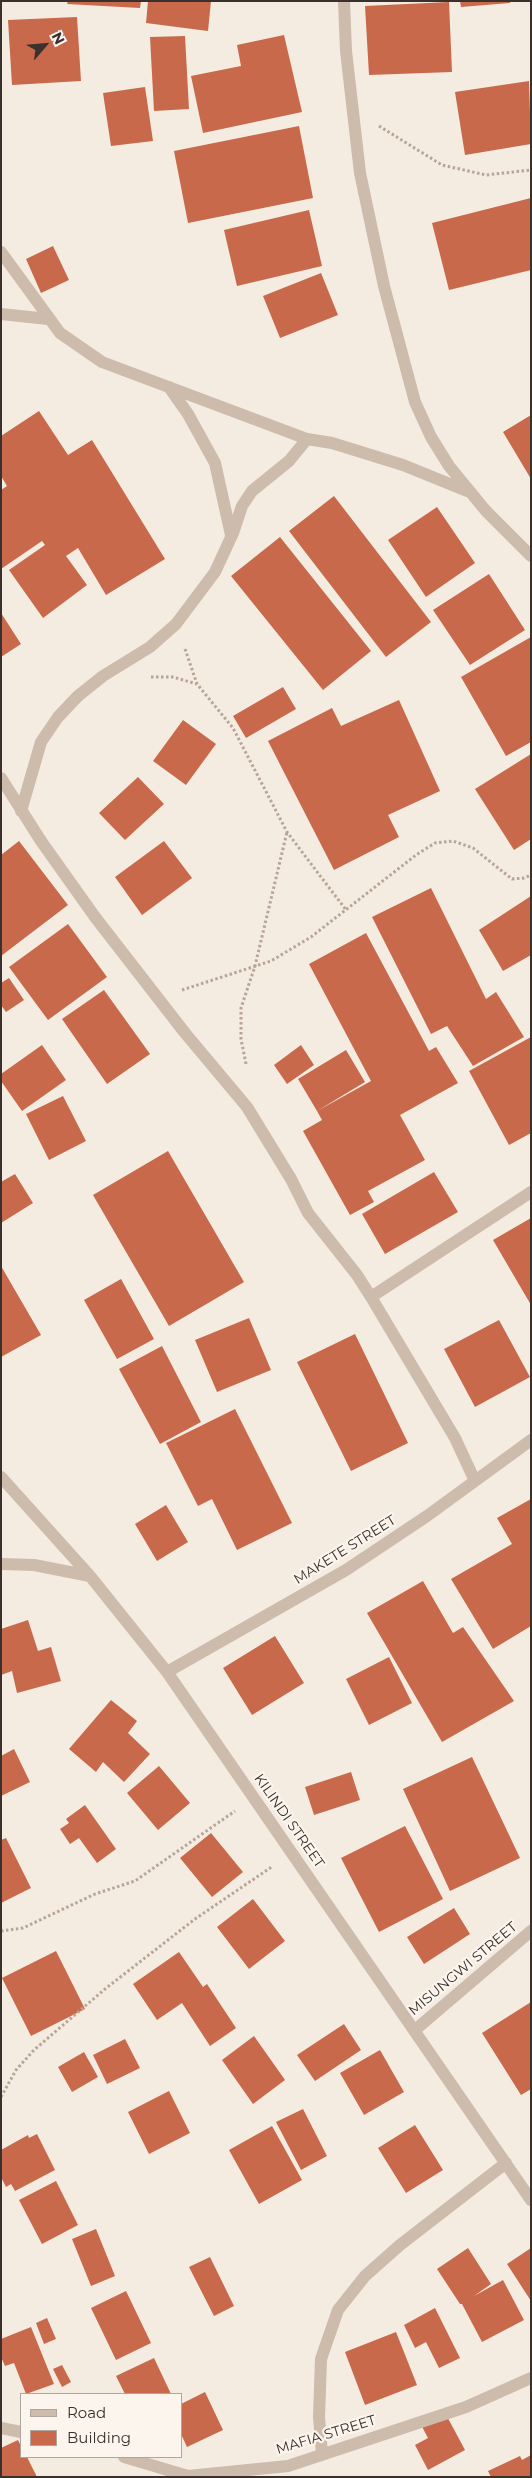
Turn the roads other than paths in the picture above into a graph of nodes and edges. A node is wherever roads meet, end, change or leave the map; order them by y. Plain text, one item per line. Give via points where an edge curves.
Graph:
1 (344, 1) edge
2 (1, 252) edge
3 (1, 314) edge
4 (48, 318) junction
5 (170, 387) junction
6 (307, 439) junction
7 (470, 492) junction
8 (232, 536) junction
9 (531, 556) edge
10 (1, 778) edge
11 (21, 811) junction
12 (531, 1192) edge
13 (371, 1297) junction
14 (531, 1440) edge
15 (1, 1476) edge
16 (475, 1481) junction
17 (1, 1564) edge
18 (90, 1576) junction
19 (167, 1672) junction
20 (531, 1931) edge
21 (415, 2030) junction
22 (506, 2163) junction
23 (531, 2200) edge
24 (531, 2378) edge
25 (1, 2428) edge
26 (20, 2432) edge
27 (322, 2454) junction
28 (127, 2458) edge

1 - 7 street via 346,52 360,173 382,276 415,402 449,466
2 - 4 street
3 - 4 street
4 - 5 street via 60,333 102,362
5 - 6 street
5 - 8 street via 202,436 215,463
6 - 7 street via 332,443 403,465
6 - 8 street via 289,461 252,491 242,506
7 - 9 street
8 - 11 street via 215,572 176,624 150,647 103,676 58,717 41,742
10 - 11 street
11 - 13 street via 95,917 247,1107 308,1212
12 - 13 street
13 - 16 street via 450,1430
14 - 16 street, MAKETE STREET
15 - 18 street, KILINDI STREET
16 - 19 street, MAKETE STREET via 346,1570
17 - 18 street via 34,1565
18 - 19 street, KILINDI STREET
19 - 21 street, KILINDI STREET
20 - 21 street, MISUNGWI STREET
21 - 22 street, KILINDI STREET
22 - 23 street, KILINDI STREET
22 - 27 street via 386,2257 365,2276 338,2310 321,2359 319,2416
24 - 27 street, MAFIA STREET via 466,2406
25 - 26 street
27 - 28 street, MAFIA STREET via 288,2466 188,2476

